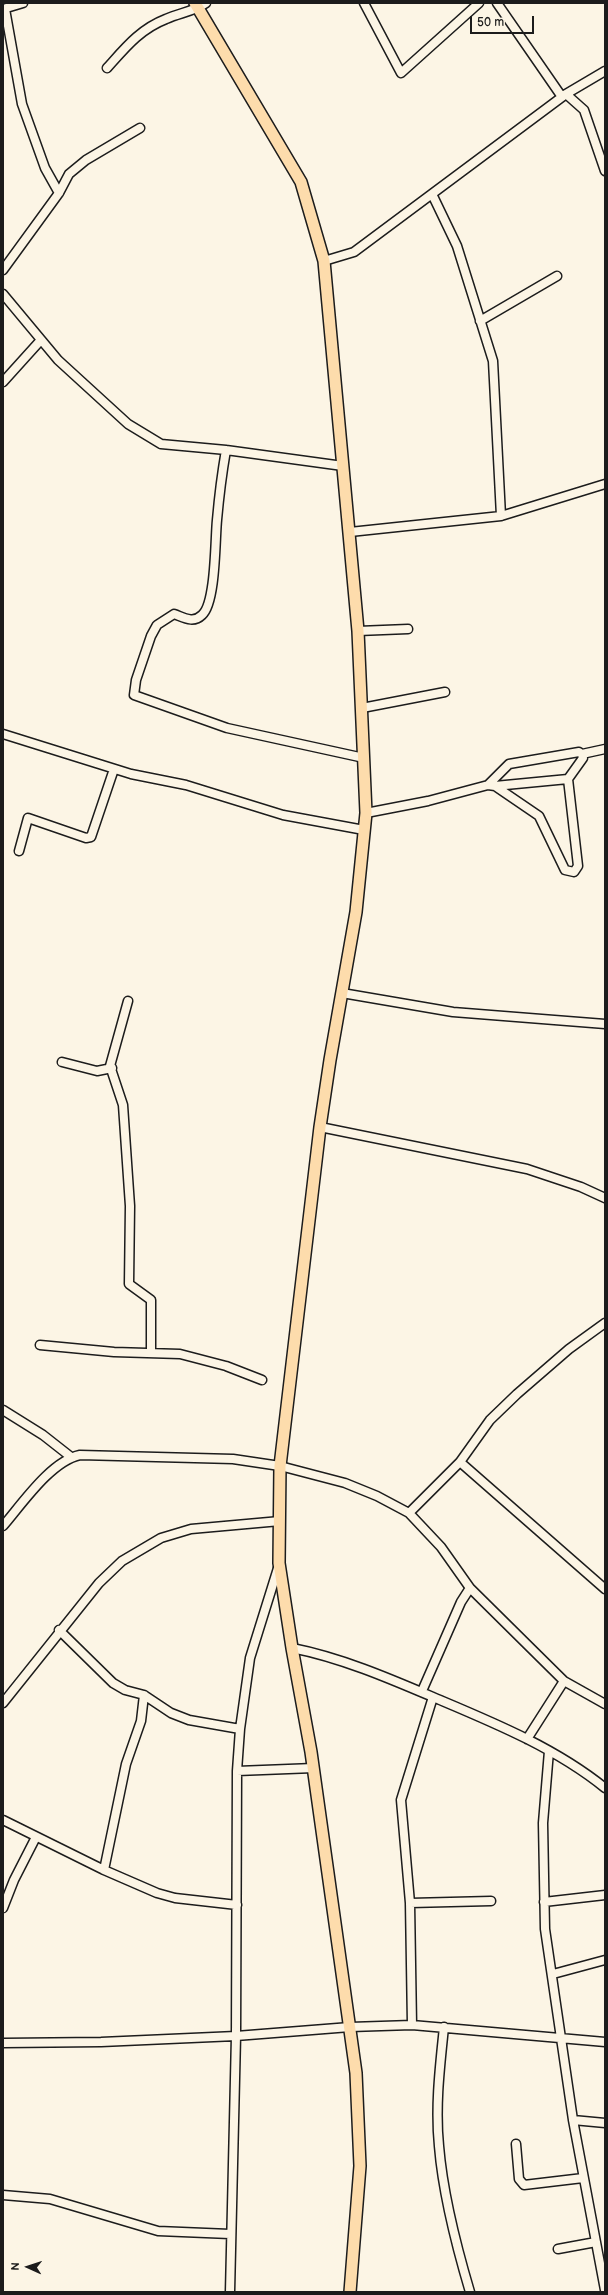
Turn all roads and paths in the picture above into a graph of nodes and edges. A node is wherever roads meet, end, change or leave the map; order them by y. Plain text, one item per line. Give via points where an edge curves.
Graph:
1 (23, 3) edge
2 (364, 3) edge
3 (479, 3) edge
4 (497, 3) edge
5 (200, 5) edge
6 (470, 6) edge
7 (4, 9) edge
8 (107, 68) dead end
9 (605, 71) edge
10 (564, 95) junction
11 (140, 128) dead end
12 (605, 171) edge
13 (59, 193) junction
14 (432, 194) junction
15 (324, 260) junction
16 (3, 270) edge
17 (557, 276) dead end
18 (3, 294) edge
19 (480, 321) junction
20 (40, 341) junction
21 (3, 382) edge
22 (226, 450) junction
23 (343, 466) junction
24 (605, 484) edge
25 (501, 516) junction
26 (350, 532) junction
27 (408, 629) dead end
28 (358, 631) junction
29 (445, 692) dead end
30 (362, 708) junction
31 (3, 734) edge
32 (605, 749) edge
33 (582, 754) junction
34 (364, 758) junction
35 (114, 768) junction
36 (568, 779) junction
37 (492, 785) junction
38 (366, 813) junction
39 (364, 830) junction
40 (19, 851) dead end
41 (342, 993) junction
42 (128, 1001) dead end
43 (605, 1024) edge
44 (62, 1062) dead end
45 (112, 1068) junction
46 (320, 1128) junction
47 (605, 1198) edge
48 (604, 1326) edge
49 (40, 1345) dead end
50 (151, 1352) junction
51 (262, 1380) dead end
52 (3, 1410) edge
53 (71, 1457) junction
54 (460, 1462) junction
55 (280, 1466) junction
56 (409, 1513) junction
57 (280, 1521) junction
58 (3, 1526) edge
59 (280, 1563) junction
60 (470, 1588) junction
61 (605, 1589) edge
62 (59, 1630) junction
63 (292, 1648) junction
64 (564, 1681) junction
65 (422, 1691) junction
66 (144, 1695) junction
67 (433, 1697) junction
68 (3, 1703) edge
69 (605, 1704) edge
70 (240, 1729) junction
71 (527, 1739) junction
72 (549, 1751) junction
73 (314, 1768) junction
74 (237, 1771) junction
75 (605, 1788) edge
76 (3, 1820) edge
77 (36, 1837) junction
78 (104, 1870) junction
79 (605, 1896) edge
80 (491, 1901) dead end
81 (544, 1902) junction
82 (410, 1903) junction
83 (237, 1905) junction
84 (3, 1908) edge
85 (605, 1960) edge
86 (553, 1974) junction
87 (412, 2025) junction
88 (350, 2027) junction
89 (444, 2027) junction
90 (236, 2036) junction
91 (562, 2039) junction
92 (605, 2042) edge
93 (3, 2043) edge
94 (573, 2120) junction
95 (605, 2123) edge
96 (516, 2144) dead end
97 (583, 2178) junction
98 (3, 2195) edge
99 (230, 2234) junction
100 (596, 2242) junction
101 (558, 2248) dead end
102 (605, 2290) edge
103 (230, 2292) edge
104 (350, 2292) edge
105 (470, 2292) edge

1 - 7 street
2 - 6 street via 401,73
3 - 6 street
4 - 10 street
5 - 8 street via 144,30
5 - 15 main road via 301,182
7 - 13 street via 22,104 45,168
9 - 10 street
10 - 12 street via 584,110
10 - 14 street
11 - 13 street via 86,160 69,174
13 - 16 street
14 - 15 street via 354,252
14 - 19 street via 456,246
15 - 23 main road
17 - 19 street
18 - 20 street
19 - 25 street via 493,361
20 - 21 street
20 - 22 street via 128,424 152,440 161,444
22 - 23 street
22 - 34 street via 217,523 216,563 203,614 196,619 174,614 157,625 142,660 134,695 227,728
23 - 26 main road
24 - 25 street
25 - 26 street
26 - 28 main road
27 - 28 street
28 - 30 main road
29 - 30 street
30 - 34 main road
31 - 35 street
32 - 33 street
33 - 36 street via 583,758
33 - 37 street via 579,752 510,764
34 - 38 main road
35 - 39 street via 186,785 284,815
35 - 40 street via 91,837 86,838 28,818
36 - 37 street
36 - 37 street via 578,866 574,872 565,870 539,816
37 - 38 street
38 - 39 main road
39 - 41 main road via 356,912
41 - 43 street via 453,1012
41 - 46 main road
42 - 45 street via 110,1066
44 - 45 street via 97,1071
45 - 50 street via 123,1105 130,1206 130,1284 151,1300
46 - 47 street via 527,1169 581,1186
46 - 55 main road
48 - 54 street via 569,1349 517,1394 490,1420
49 - 50 street via 114,1352
50 - 51 street via 180,1354 226,1366
52 - 53 street via 43,1435
53 - 55 street via 80,1455 233,1459
53 - 58 street via 36,1486
54 - 56 street
54 - 61 street
55 - 56 street via 345,1483
55 - 57 main road
56 - 60 street via 441,1547
57 - 59 main road
57 - 62 street via 191,1529 161,1538 122,1561 99,1583
59 - 63 main road
59 - 70 street via 250,1658
60 - 64 street
60 - 65 street via 461,1602
62 - 66 street via 113,1683 125,1690
62 - 68 street
63 - 65 street via 315,1653
63 - 73 main road
64 - 69 street
64 - 71 street
65 - 67 street
66 - 70 street via 171,1713 210,1725
66 - 78 street via 141,1721 126,1764
67 - 71 street
67 - 82 street via 401,1800
70 - 74 street
71 - 72 street
72 - 75 street via 592,1777
72 - 81 street via 543,1823
73 - 74 street
73 - 88 main road
74 - 83 street
76 - 77 street
77 - 78 street
77 - 84 street
78 - 83 street via 175,1898
79 - 81 street
80 - 82 street
81 - 86 street via 545,1929
82 - 87 street
83 - 90 street
85 - 86 street
86 - 91 street
87 - 88 street
87 - 89 street
88 - 90 street
88 - 104 main road via 359,2111 360,2166
89 - 91 street
89 - 105 street via 438,2098 439,2146 448,2204
90 - 93 street
90 - 99 street
91 - 92 street
91 - 94 street
94 - 95 street
94 - 97 street
96 - 97 street via 519,2179 524,2185
97 - 100 street
98 - 99 street via 50,2200 158,2231
99 - 103 street
100 - 101 street
100 - 102 street

